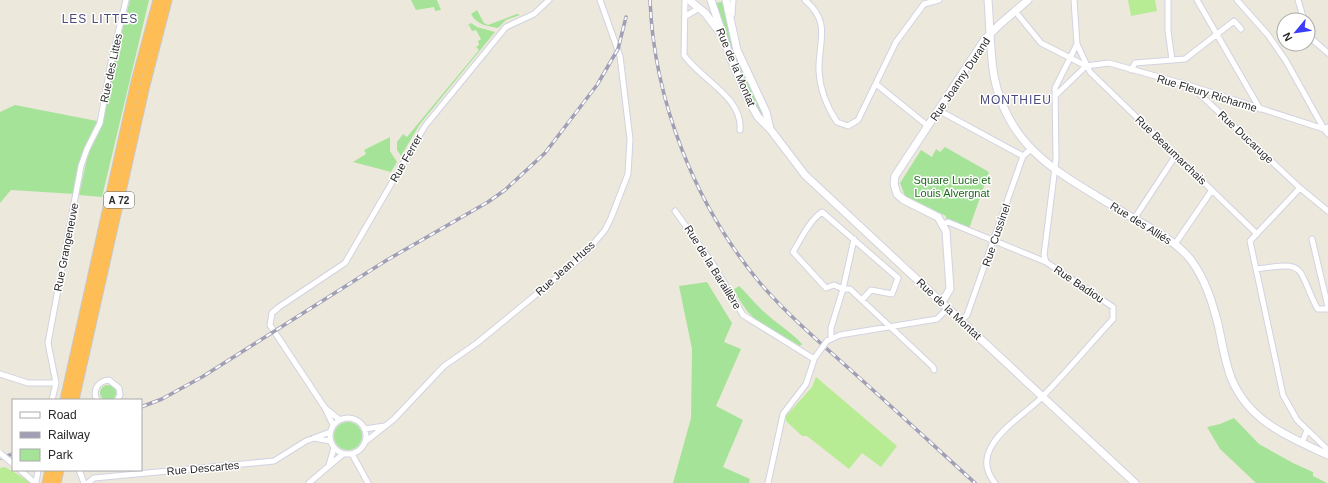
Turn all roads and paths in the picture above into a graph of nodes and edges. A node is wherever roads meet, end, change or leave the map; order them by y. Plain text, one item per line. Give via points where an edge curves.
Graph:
1 (126, 0) edge
2 (158, 0) edge
3 (167, 0) edge
4 (549, 0) edge
5 (601, 0) edge
6 (685, 0) edge
7 (690, 0) edge
8 (711, 0) edge
9 (726, 0) edge
10 (733, 0) edge
11 (805, 0) edge
12 (939, 0) edge
13 (988, 0) edge
14 (1028, 0) edge
15 (1074, 0) edge
16 (1168, 0) edge
17 (1197, 0) edge
18 (1238, 0) edge
19 (1298, 0) edge
20 (699, 8) junction
21 (1015, 11) junction
22 (1302, 12) edge
23 (686, 16) junction
24 (1241, 30) dead end
25 (991, 33) junction
26 (1217, 34) junction
27 (1316, 43) edge
28 (1077, 44) junction
29 (737, 50) junction
30 (1328, 53) edge
31 (729, 54) junction
32 (1071, 58) junction
33 (1172, 60) junction
34 (1086, 66) junction
35 (1132, 70) junction
36 (876, 84) junction
37 (1191, 86) junction
38 (1055, 96) junction
39 (938, 110) junction
40 (1260, 110) junction
41 (102, 114) joint
42 (928, 126) junction
43 (1326, 128) edge
44 (770, 129) junction
45 (740, 130) dead end
46 (1328, 134) edge
47 (1030, 149) junction
48 (1176, 155) junction
49 (1024, 156) junction
50 (1055, 169) junction
51 (1300, 188) junction
52 (1212, 190) junction
53 (675, 211) dead end
54 (1328, 212) edge
55 (1134, 219) junction
56 (943, 224) junction
57 (1257, 234) junction
58 (854, 239) junction
59 (1312, 239) dead end
60 (994, 241) junction
61 (1175, 244) junction
62 (1046, 262) junction
63 (1256, 269) junction
64 (843, 289) junction
65 (862, 300) junction
66 (942, 302) junction
67 (948, 308) junction
68 (1328, 308) edge
69 (961, 321) junction
70 (890, 327) junction
71 (829, 340) junction
72 (815, 358) junction
73 (934, 370) dead end
74 (0, 374) edge
75 (56, 383) junction
76 (1042, 397) junction
77 (52, 399) edge
78 (65, 399) edge
79 (74, 399) edge
80 (97, 399) edge
81 (118, 399) edge
82 (325, 408) junction
83 (340, 420) junction
84 (333, 425) junction
85 (386, 426) junction
86 (364, 429) junction
87 (1307, 430) junction
88 (330, 432) junction
89 (314, 438) junction
90 (330, 441) junction
91 (365, 442) junction
92 (1302, 443) junction
93 (334, 448) junction
94 (1328, 450) edge
95 (0, 453) edge
96 (343, 454) junction
97 (352, 454) junction
98 (1328, 455) edge
99 (12, 463) edge
100 (329, 465) junction
101 (21, 471) edge
102 (38, 471) edge
103 (50, 471) edge
104 (59, 471) edge
105 (79, 471) edge
106 (35, 483) edge
107 (47, 483) edge
108 (56, 483) edge
109 (84, 483) edge
110 (88, 483) edge
111 (309, 483) edge
112 (368, 483) edge
113 (768, 483) edge
114 (995, 483) edge
115 (1135, 483) edge

1 - 41 street, Rue des Littes
2 - 78 highway, A 72 via 136,82
3 - 79 highway, A 72 via 145,85
4 - 82 street, Rue Ferrer via 534,14 506,27 425,126 344,263 275,309 270,325
5 - 85 street, Rue Jean Huss via 622,64 630,139 628,174 611,218 596,242 577,260 477,343 444,366
6 - 23 street
7 - 20 street
8 - 31 street, Rue de la Montat
9 - 29 street, Rue de la Montat
10 - 29 street, Rue de la Montat via 731,9 737,36
11 - 36 street via 816,11 823,25 819,58 820,79 825,100 837,122 848,126 858,120
12 - 36 street via 924,4 896,42
13 - 25 street, Rue des Alliés
14 - 21 street, Rue Joanny Durand
15 - 28 street
16 - 33 street via 1168,31
17 - 26 street
18 - 43 street via 1286,61
19 - 22 street
20 - 23 street
20 - 31 street via 718,30
21 - 25 street, Rue Joanny Durand
21 - 32 street via 1041,42
23 - 45 street via 684,55 732,102 741,121
24 - 26 street via 1234,21
25 - 39 street, Rue Joanny Durand
25 - 47 street, Rue des Alliés via 994,75 1000,99 1010,122
26 - 33 street via 1185,59
26 - 40 street
27 - 30 street
28 - 32 street, Rue Badiou
28 - 34 street
29 - 44 street, Rue de la Montat via 766,112
31 - 44 street, Rue de la Montat via 755,111
32 - 34 street
32 - 38 street, Rue Badiou via 1054,88
33 - 35 street via 1135,63
34 - 35 street, Rue Fleury Richarme via 1109,63
34 - 38 street
34 - 48 street, Rue Beaumarchais
35 - 37 street, Rue Fleury Richarme
36 - 42 street, Rue Joanny Durand
37 - 40 street, Rue Fleury Richarme
37 - 51 street, Rue Ducaruge
38 - 50 street, Rue Badiou
39 - 42 street, Rue Joanny Durand
39 - 49 street
40 - 43 street, Rue Fleury Richarme
41 - 75 street, Rue Grangeneuve via 81,166 48,343
42 - 56 street, Rue Joanny Durand via 897,172 894,184 897,194 904,200 938,217
43 - 46 street
44 - 66 street, Rue de la Montat via 808,179
47 - 49 street, Rue Cussinel
47 - 50 street, Rue des Alliés
48 - 52 street, Rue Beaumarchais
48 - 55 street
49 - 60 street, Rue Cussinel
50 - 55 street, Rue des Alliés
50 - 62 street, Rue Badiou via 1044,255
51 - 54 street, Rue Ducaruge
51 - 57 street
52 - 57 street, Rue Beaumarchais
52 - 61 street
53 - 72 street, Rue de la Baraillère via 713,264 743,315
55 - 61 street, Rue des Alliés
56 - 60 street via 948,222
56 - 66 street via 946,231 950,289
57 - 63 street via 1250,241
58 - 64 street
58 - 64 street via 822,212 807,228 793,252 826,288 834,285
58 - 65 street via 898,278 892,294 871,290
59 - 68 street
60 - 62 street
60 - 69 street, Rue Cussinel via 967,315
61 - 92 street, Rue des Alliés via 1190,259 1211,297 1232,379 1240,396 1264,422
62 - 76 street, Rue Badiou via 1113,307 1113,319
63 - 68 street via 1288,265 1297,268 1304,277 1318,309
63 - 87 street via 1283,395 1297,420
64 - 65 street via 850,289
64 - 71 street
65 - 70 street
66 - 67 street, Rue de la Montat
67 - 69 street, Rue de la Montat
67 - 70 street via 937,318
69 - 76 street, Rue de la Montat
70 - 71 street
70 - 73 street
71 - 72 street, bridge
72 - 113 street via 806,384 783,414
74 - 75 street via 28,383
75 - 77 street
76 - 114 street via 1019,416 990,449 987,457 988,472
76 - 115 street, Rue de la Montat
80 - 81 street via 96,388 101,382 109,380 119,388
82 - 83 street
82 - 84 street
83 - 84 street
83 - 86 street via 357,420
84 - 88 street
85 - 86 street
85 - 91 street, Rue Jean Huss
86 - 91 street
87 - 92 street
87 - 94 street
88 - 89 street, Rue Descartes
88 - 90 street
89 - 90 street
89 - 110 street, Rue Descartes via 274,461 94,478
90 - 93 street
91 - 97 street
92 - 98 street, Rue des Alliés
93 - 96 street
93 - 100 street
95 - 99 street, bridge
96 - 97 street
96 - 100 street
97 - 112 street
100 - 111 street
101 - 106 street
102 - 106 street
103 - 107 highway
104 - 108 highway
105 - 109 street

